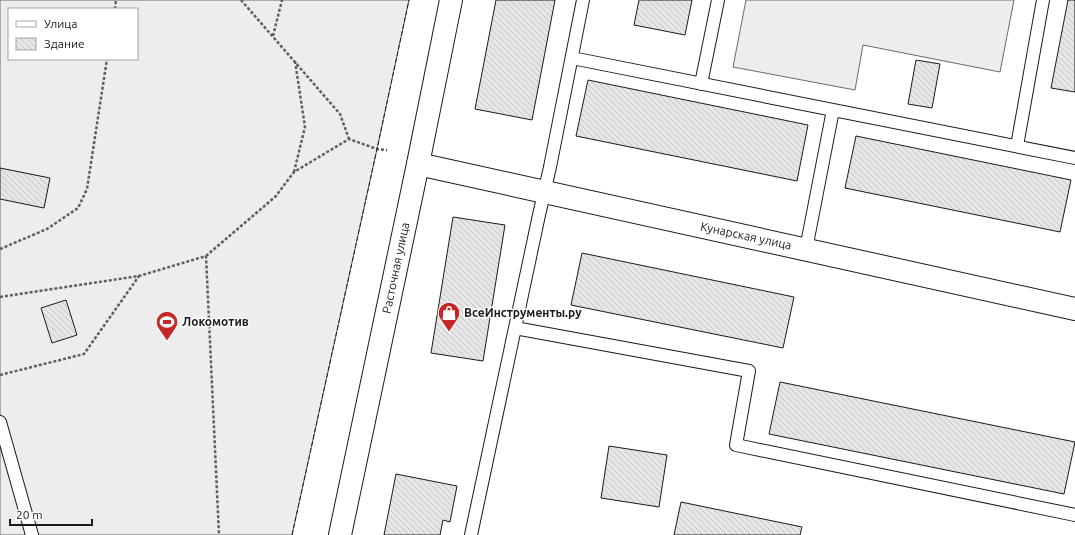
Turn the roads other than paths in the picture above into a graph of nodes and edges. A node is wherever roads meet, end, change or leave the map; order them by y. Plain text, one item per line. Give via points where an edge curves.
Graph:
1 (451, 0) edge
2 (583, 0) edge
3 (718, 0) edge
4 (1043, 0) edge
5 (572, 58) junction
6 (701, 84) junction
7 (833, 110) junction
8 (1017, 146) junction
9 (1075, 158) edge
10 (418, 164) junction
11 (544, 192) junction
12 (806, 249) junction
13 (1075, 309) edge
14 (515, 328) junction
15 (0, 422) edge
16 (1075, 515) edge
17 (31, 535) edge
18 (340, 535) edge
19 (470, 535) edge

1 - 10 street, Расточная улица
2 - 5 lane
3 - 6 lane
4 - 8 lane
5 - 6 lane
5 - 11 lane
6 - 7 lane
7 - 8 lane
7 - 12 lane
8 - 9 lane
10 - 11 street, Кунарская улица
10 - 18 street, Расточная улица
11 - 12 street, Кунарская улица
11 - 14 lane
12 - 13 street, Кунарская улица
14 - 16 lane via 749,371 736,445
14 - 19 lane
15 - 17 lane

